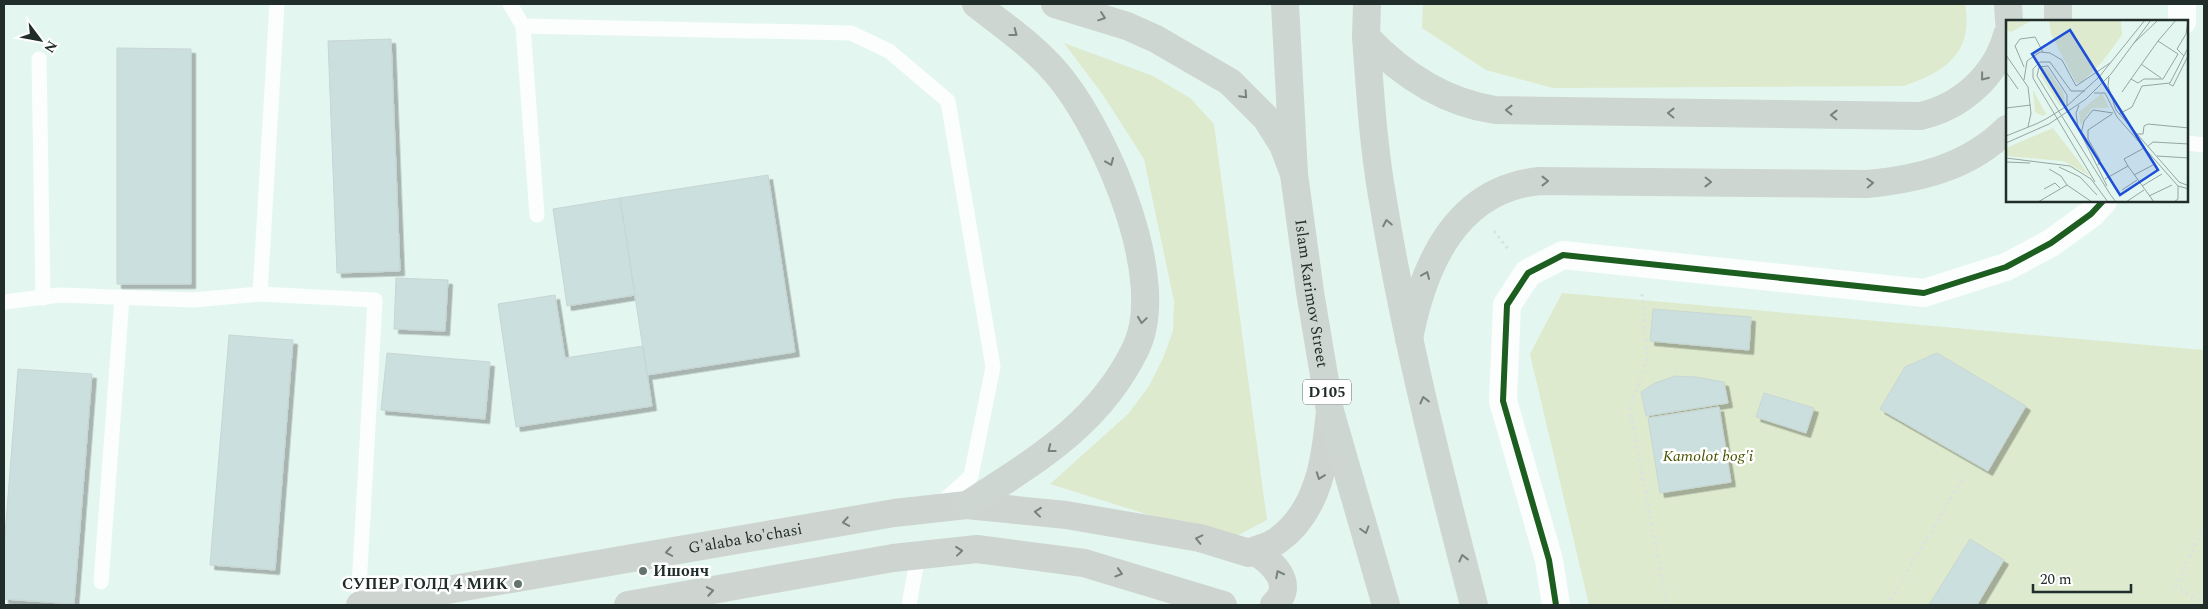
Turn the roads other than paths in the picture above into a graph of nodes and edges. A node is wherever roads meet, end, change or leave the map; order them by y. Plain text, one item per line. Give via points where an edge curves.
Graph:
1 (277, 4) edge
2 (510, 4) edge
3 (976, 4) edge
4 (1055, 4) edge
5 (2008, 4) edge
6 (2058, 4) edge
7 (2182, 4) edge
8 (1285, 15) edge
9 (2008, 20) edge
10 (2058, 20) edge
11 (2182, 20) edge
12 (1366, 23) edge
13 (523, 26) junction
14 (2006, 37) edge
15 (39, 59) dead end
16 (2006, 130) edge
17 (2188, 143) edge
18 (2204, 145) edge
19 (1294, 174) junction
20 (2102, 202) edge
21 (537, 215) dead end
22 (260, 294) junction
23 (43, 298) junction
24 (122, 298) junction
25 (4, 302) edge
26 (1410, 339) junction
27 (1330, 411) junction
28 (967, 505) junction
29 (935, 508) junction
30 (1255, 550) junction
31 (905, 557) junction
32 (101, 582) dead end
33 (359, 605) edge
34 (628, 605) edge
35 (909, 605) edge
36 (1222, 605) edge
37 (1274, 605) edge
38 (1386, 605) edge
39 (1474, 605) edge
40 (1556, 605) edge

1 - 22 lane
2 - 13 lane
3 -> 28 highway via 1034,48 1063,81 1088,118 1123,193 1138,246 1145,302 1136,349 1113,388 1080,426
4 -> 19 highway via 1127,26 1230,82 1266,118 1283,145
5 - 9 highway
6 - 10 main road
7 - 11 street
8 - 19 main road, Islam Karimov Street / D105
14 -> 12 highway via 1994,64 1968,94 1943,109 1911,117 1495,110 1458,102 1393,64
26 -> 12 main road via 1381,194
13 - 21 lane
13 - 29 lane via 851,33 889,52 948,101 993,367 971,476
15 - 23 lane
26 -> 16 main road via 1420,291 1434,258 1460,220 1485,197 1502,189 1538,180 1893,182 1918,177 1969,158
17 - 18 lane
19 - 27 main road, Islam Karimov Street / D105
20 - 40 street via 2091,214 2051,242 2006,267 1924,294 1563,255 1528,273 1507,305 1503,401 1549,560
22 - 24 lane via 192,300
22 - 33 lane via 375,300
23 - 24 lane
23 - 25 lane
24 - 32 lane
39 -> 26 main road
27 -> 30 main road via 1324,465 1313,495 1298,520 1276,541
27 -> 38 main road, Islam Karimov Street / D105
28 - 29 main road, G'alaba ko'chasi
30 -> 28 main road, G'alaba ko'chasi via 1249,553 1200,538 1066,515
29 -> 33 main road, G'alaba ko'chasi
37 -> 30 main road via 1284,588 1282,576 1271,561
34 -> 31 main road
31 - 35 lane
31 -> 36 main road via 977,549 1084,563

